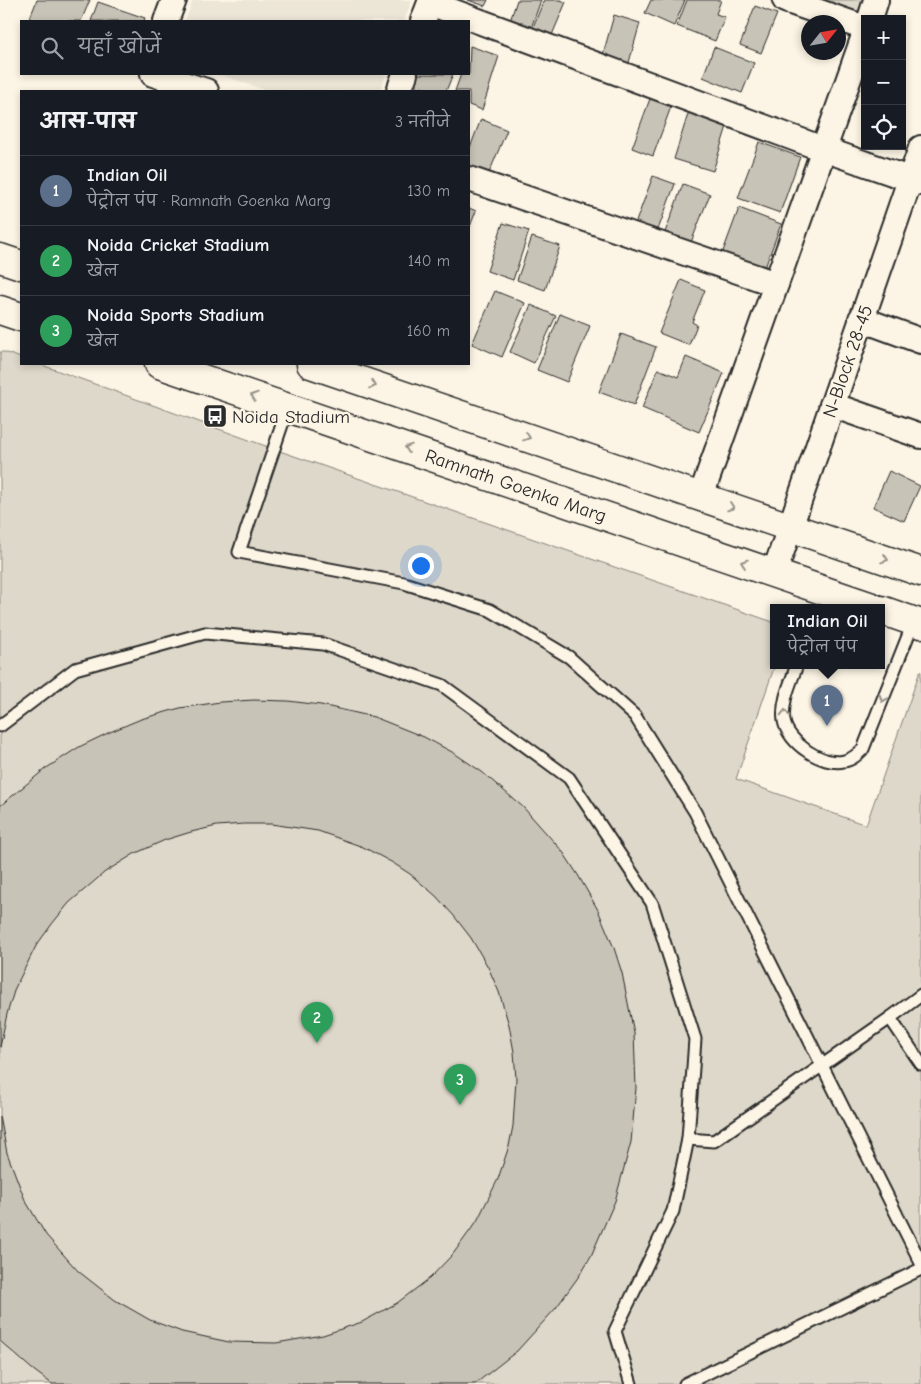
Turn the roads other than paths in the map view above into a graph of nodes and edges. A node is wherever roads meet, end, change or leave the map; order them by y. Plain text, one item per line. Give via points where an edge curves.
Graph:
1 (174, 0) edge
2 (785, 0) edge
3 (876, 0) edge
4 (428, 8) edge
5 (871, 15) edge
6 (166, 20) edge
7 (461, 20) edge
8 (470, 23) edge
9 (861, 27) edge
10 (861, 44) edge
11 (156, 75) edge
12 (405, 75) edge
13 (203, 90) edge
14 (399, 90) edge
15 (921, 148) edge
16 (823, 150) junction
17 (470, 179) edge
18 (916, 181) edge
19 (776, 284) junction
20 (0, 310) edge
21 (20, 317) edge
22 (861, 319) junction
23 (20, 325) edge
24 (0, 326) edge
25 (921, 341) edge
26 (162, 365) edge
27 (314, 365) edge
28 (832, 405) junction
29 (288, 407) junction
30 (921, 436) edge
31 (701, 496) junction
32 (789, 527) junction
33 (921, 572) edge
34 (774, 574) junction
35 (860, 604) edge
36 (885, 611) edge
37 (917, 622) edge
38 (796, 669) edge
39 (0, 726) edge
40 (921, 995) edge
41 (890, 1018) junction
42 (921, 1064) edge
43 (822, 1066) junction
44 (688, 1139) junction
45 (921, 1263) edge
46 (921, 1269) edge
47 (631, 1384) edge
48 (685, 1384) edge

1 - 6 street
2 - 9 street
3 - 5 street
4 - 7 street
8 - 16 street
10 - 16 street
11 - 13 street
12 - 14 street
15 - 18 street, N-Block 28-45
16 - 18 street
16 - 19 street
17 - 19 street
18 - 22 street, N-Block 28-45
19 - 31 street
20 - 21 street
22 - 25 street
22 - 28 street, N-Block 28-45
23 - 24 street
29 -> 26 street, Ramnath Goenka Marg
27 -> 31 street
28 - 30 street
28 - 32 street, N-Block 28-45
34 -> 29 street, Ramnath Goenka Marg
29 - 43 lane via 239,552 404,583 490,610 569,657 635,716 695,812
31 -> 32 street
32 -> 33 street
32 - 34 street, N-Block 28-45
34 - 35 street, Ramnath Goenka Marg via 822,595
36 - 37 street
37 -> 38 lane via 864,749 855,757 832,761 809,752 788,733 784,721 786,697
39 - 44 lane via 75,669 205,633 323,644 442,684 569,778 652,903 695,1039
40 - 41 lane
41 - 42 lane
41 - 43 lane
43 - 44 lane via 714,1141
43 - 45 lane
44 - 47 lane via 673,1211 615,1331
46 - 48 lane

